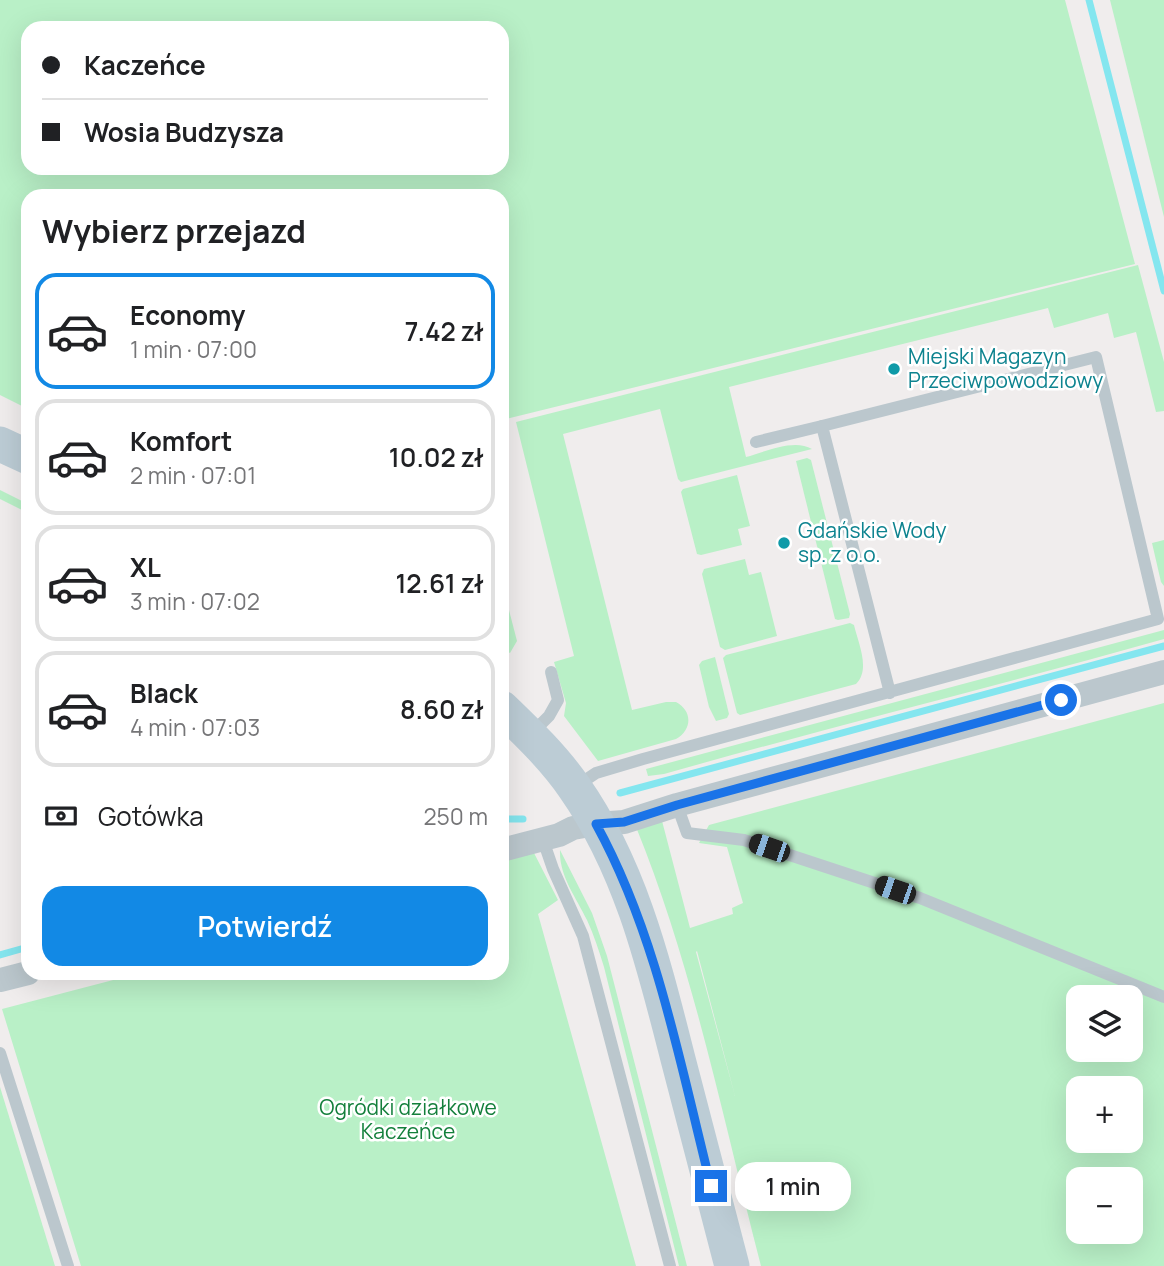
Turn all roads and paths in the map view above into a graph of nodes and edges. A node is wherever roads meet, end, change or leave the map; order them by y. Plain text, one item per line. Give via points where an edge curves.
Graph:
1 (822, 426) junction
2 (756, 442) dead end
3 (0, 444) edge
4 (21, 454) edge
5 (1159, 602) edge
6 (551, 672) dead end
7 (1164, 672) edge
8 (890, 692) junction
9 (509, 715) edge
10 (530, 735) junction
11 (574, 787) junction
12 (677, 805) junction
13 (596, 824) junction
14 (542, 840) junction
15 (509, 848) edge
16 (21, 975) edge
17 (0, 980) edge
18 (1164, 997) edge
19 (0, 1053) edge
20 (68, 1266) edge
21 (670, 1266) edge
22 (732, 1266) edge

1 - 2 lane
1 - 5 lane via 1096,357
1 - 8 lane
3 - 4 street
5 - 8 lane via 1158,619
6 - 10 lane via 558,700
7 - 12 street
8 - 11 lane via 619,766
9 - 10 street
10 - 11 street
11 - 13 street
12 - 13 street via 624,822
12 - 18 lane via 687,832 744,840 920,898
13 - 14 street
13 - 22 street via 637,911
14 - 15 street
14 - 21 lane via 583,936
16 - 17 street
19 - 20 lane

